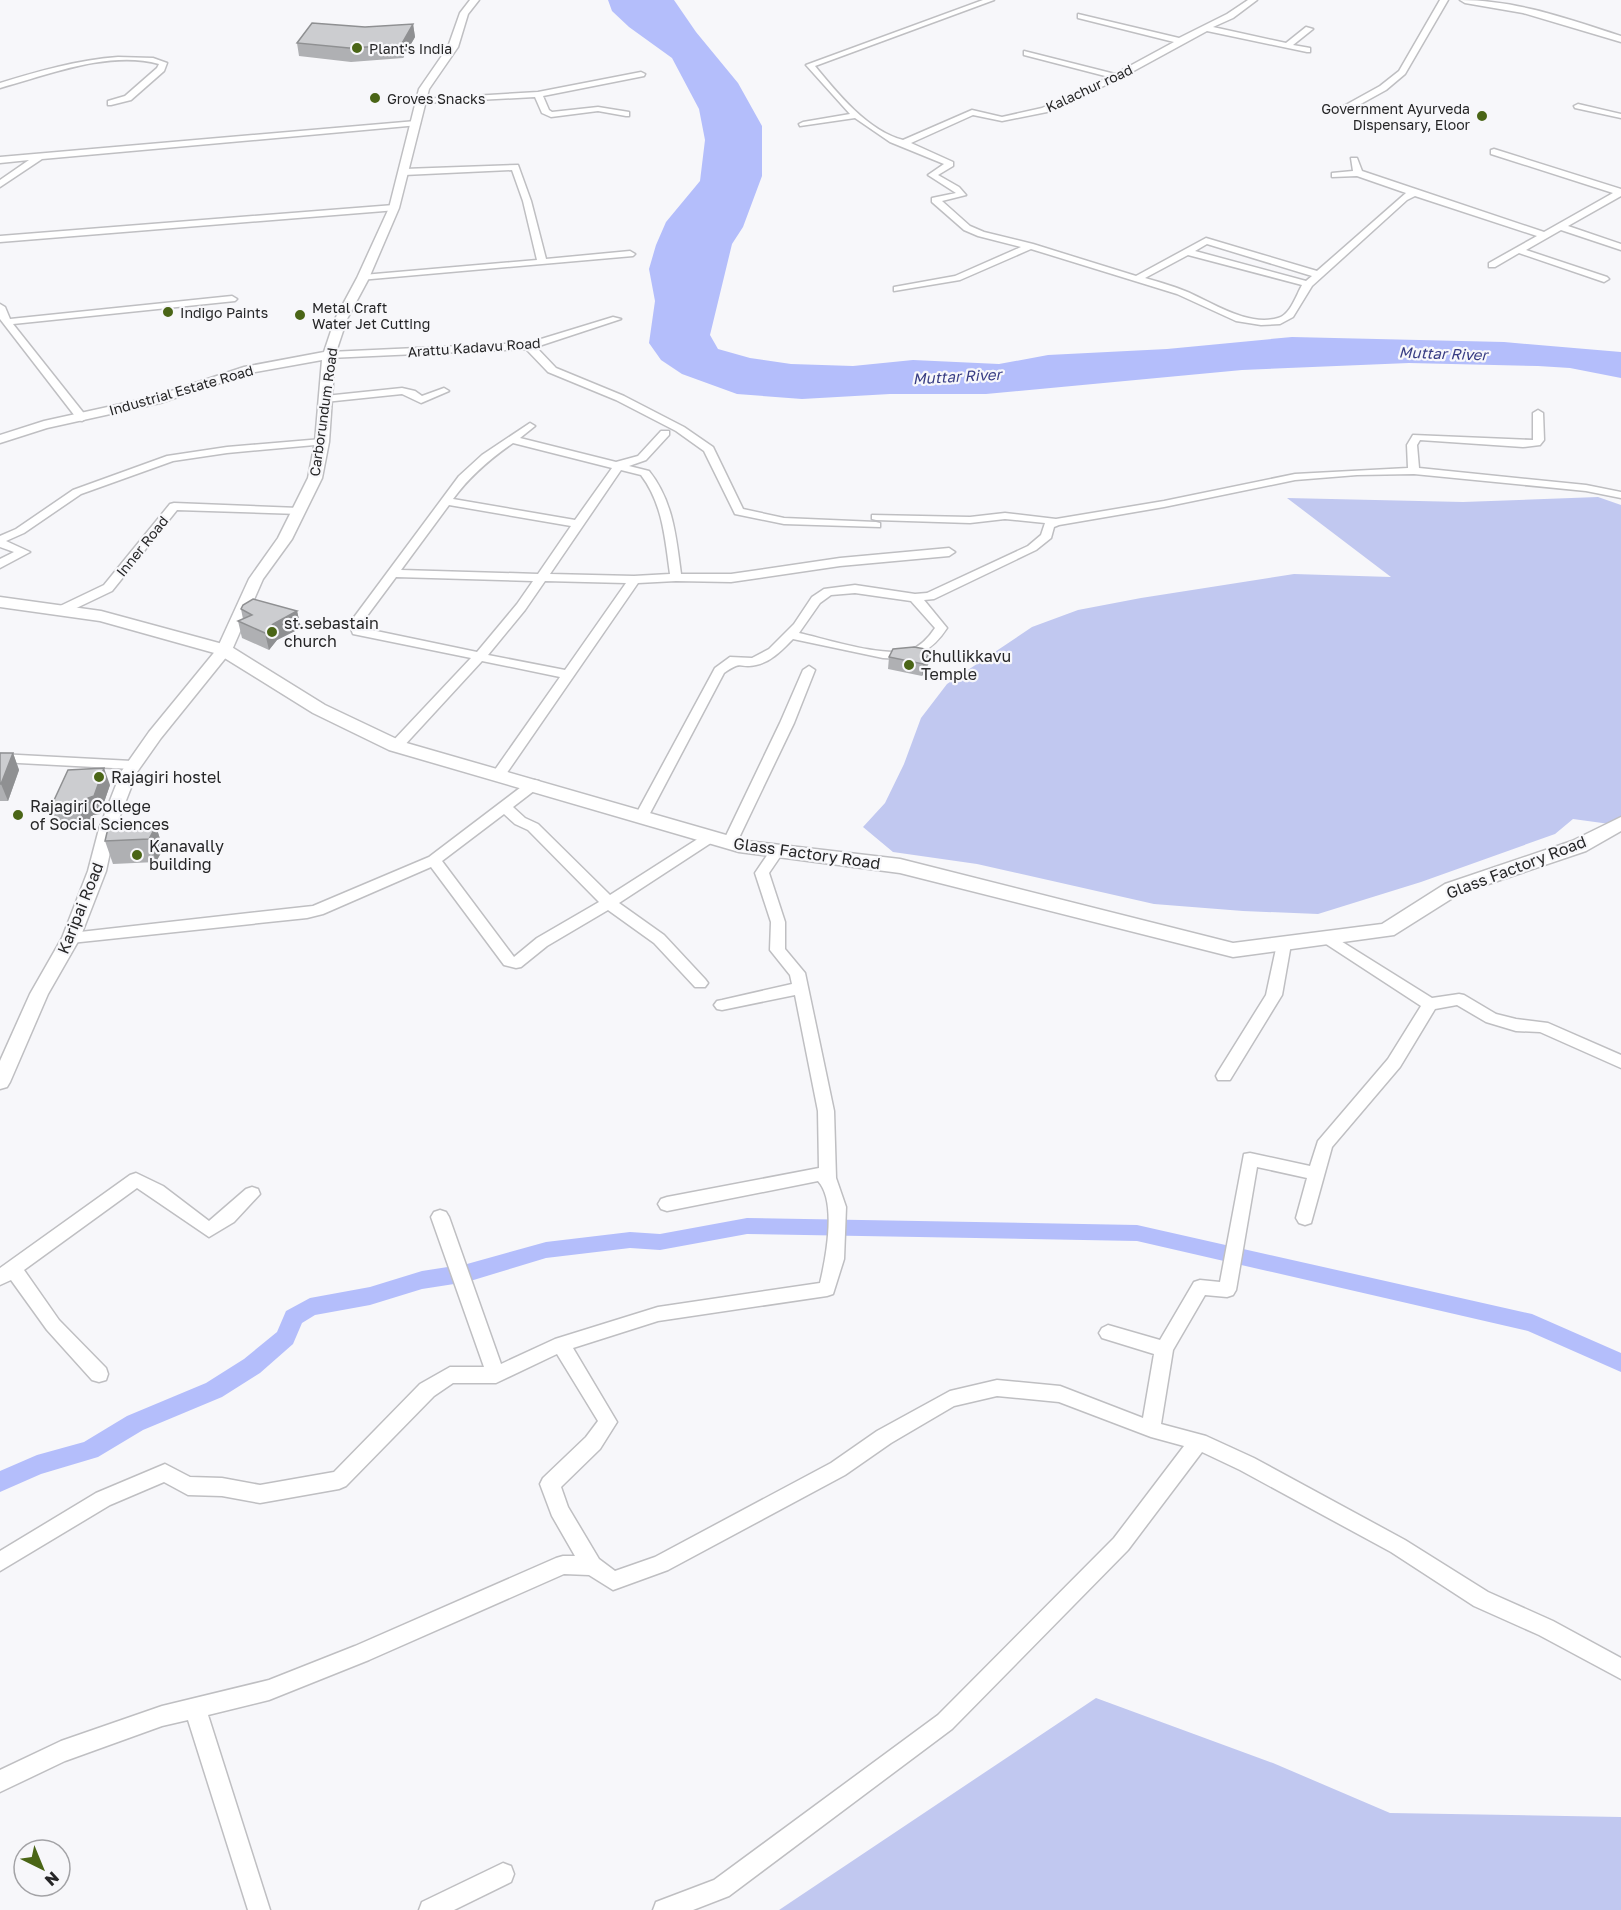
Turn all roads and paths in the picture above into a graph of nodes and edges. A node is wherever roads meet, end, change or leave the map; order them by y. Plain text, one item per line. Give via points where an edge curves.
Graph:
1 (475, 0) edge
2 (990, 0) edge
3 (1253, 0) edge
4 (1444, 0) edge
5 (1465, 0) edge
6 (1494, 1) edge
7 (1081, 16) dead end
8 (1205, 28) junction
9 (1309, 29) dead end
10 (1621, 39) edge
11 (1180, 41) junction
12 (1287, 46) junction
13 (1307, 50) dead end
14 (1027, 52) dead end
15 (641, 75) dead end
16 (1116, 77) junction
17 (0, 86) edge
18 (538, 94) junction
19 (422, 101) junction
20 (111, 103) dead end
21 (1578, 106) dead end
22 (1346, 109) dead end
23 (626, 114) dead end
24 (857, 115) junction
25 (1621, 116) edge
26 (416, 123) junction
27 (803, 124) dead end
28 (904, 143) junction
29 (1494, 152) dead end
30 (39, 157) junction
31 (0, 160) edge
32 (1354, 160) dead end
33 (404, 172) junction
34 (1358, 173) junction
35 (1335, 175) dead end
36 (0, 184) edge
37 (1621, 192) edge
38 (1414, 193) junction
39 (394, 208) junction
40 (1560, 226) junction
41 (1545, 235) junction
42 (0, 239) edge
43 (1030, 246) junction
44 (1621, 247) edge
45 (1518, 250) junction
46 (1188, 252) junction
47 (630, 254) dead end
48 (542, 262) junction
49 (1492, 265) dead end
50 (1319, 275) junction
51 (363, 278) junction
52 (1137, 279) junction
53 (1604, 279) dead end
54 (1308, 284) junction
55 (897, 289) dead end
56 (232, 299) dead end
57 (0, 306) edge
58 (616, 319) dead end
59 (6, 322) junction
60 (529, 345) junction
61 (329, 355) junction
62 (444, 391) dead end
63 (325, 399) junction
64 (1538, 413) dead end
65 (82, 418) junction
66 (530, 426) dead end
67 (665, 433) dead end
68 (0, 439) edge
69 (512, 439) junction
70 (321, 442) junction
71 (619, 465) junction
72 (1414, 471) junction
73 (1621, 495) edge
74 (446, 501) junction
75 (299, 512) junction
76 (1056, 522) junction
77 (580, 524) junction
78 (0, 542) edge
79 (949, 552) dead end
80 (0, 564) edge
81 (394, 573) junction
82 (543, 576) junction
83 (676, 577) junction
84 (634, 580) junction
85 (915, 598) junction
86 (0, 602) edge
87 (62, 610) junction
88 (790, 635) junction
89 (224, 650) junction
90 (480, 656) junction
91 (809, 670) dead end
92 (568, 675) junction
93 (396, 746) junction
94 (0, 758) edge
95 (132, 765) junction
96 (499, 774) junction
97 (534, 784) junction
98 (506, 807) junction
99 (642, 816) junction
100 (1621, 823) edge
101 (721, 839) junction
102 (777, 851) junction
103 (434, 860) junction
104 (609, 903) junction
105 (71, 938) junction
106 (1328, 938) junction
107 (1284, 944) junction
108 (700, 983) dead end
109 (801, 988) junction
110 (1430, 1004) junction
111 (722, 1005) dead end
112 (1621, 1062) edge
113 (1224, 1076) dead end
114 (0, 1082) edge
115 (1317, 1174) junction
116 (828, 1178) junction
117 (252, 1194) dead end
118 (667, 1204) dead end
119 (440, 1217) dead end
120 (1305, 1218) dead end
121 (7, 1274) edge
122 (1108, 1333) dead end
123 (561, 1344) junction
124 (1164, 1349) junction
125 (99, 1374) dead end
126 (496, 1375) junction
127 (1151, 1429) junction
128 (1199, 1442) junction
129 (0, 1562) edge
130 (592, 1566) junction
131 (1621, 1669) edge
132 (195, 1708) junction
133 (0, 1781) edge
134 (503, 1874) dead end
135 (259, 1910) edge
136 (430, 1910) edge
137 (664, 1910) edge

1 - 19 street, Carborundum Road via 464,13 453,47 424,89
2 - 24 street via 810,65
3 - 8 street, Kalachur road
4 - 22 street via 1402,72
5 - 6 main road
6 - 10 main road
7 - 11 street
8 - 11 street, Kalachur road
8 - 12 street
9 - 12 street
11 - 16 street, Kalachur road
12 - 13 street
14 - 16 street
15 - 18 street
16 - 28 street, Kalachur road via 1044,110 1002,119 972,112
17 - 20 street via 64,65 90,61 132,59 163,63 128,98
18 - 19 street
18 - 23 street via 551,115 588,108
19 - 26 street, Carborundum Road
21 - 25 street
24 - 27 street
24 - 28 street via 894,142
26 - 30 street
26 - 33 street, Carborundum Road
28 - 43 street via 950,164 932,175 962,195 935,200 947,212 981,234
29 - 37 street
30 - 31 street
30 - 36 street
32 - 34 street
33 - 39 street, Carborundum Road
33 - 48 street via 515,167
34 - 35 street
34 - 38 street
37 - 40 street
38 - 41 street
38 - 50 street
39 - 42 street
39 - 51 street, Carborundum Road
40 - 41 street
40 - 44 street
41 - 45 street
43 - 52 street
43 - 55 street via 957,278
45 - 49 street
45 - 53 street
46 - 50 street via 1206,241
46 - 52 street
46 - 54 street
47 - 48 street
48 - 51 street
50 - 54 street
51 - 61 street, Carborundum Road via 341,319
52 - 54 street via 1180,292 1239,319 1261,322 1280,321 1290,315
56 - 59 street
57 - 59 street
58 - 60 street, Arattu Kadavu Road
59 - 65 street
60 - 61 street, Arattu Kadavu Road
60 - 76 street via 552,370 620,398 709,449 740,512 784,521 970,520 1005,516
61 - 63 street, Carborundum Road
61 - 65 street, Industrial Estate Road via 248,370 156,400
62 - 63 street via 421,400 402,391
63 - 70 street, Carborundum Road
64 - 72 street via 1536,443 1417,437 1412,445
65 - 68 street, Industrial Estate Road
66 - 69 street
67 - 71 street via 642,458
69 - 71 street
69 - 74 street via 462,478
70 - 75 street, Carborundum Road via 315,478
70 - 78 street via 171,458 77,492
71 - 77 street
71 - 83 street via 645,473 655,483 666,513
72 - 73 street
72 - 76 street via 1295,477
74 - 77 street
74 - 81 street
75 - 87 street, Inner Road via 174,506 108,588
75 - 89 street, Carborundum Road via 256,579
76 - 85 street via 1049,525 1047,536 1032,548 930,596
77 - 82 street
78 - 80 street via 24,552
79 - 83 street via 840,562 750,577
81 - 82 street
81 - 90 street via 355,624 357,631
82 - 84 street
82 - 90 street
83 - 84 street
84 - 92 street
85 - 88 street via 855,589 828,592 816,600
85 - 88 street via 940,628 934,638 909,654 873,652
86 - 87 main road, Glass Factory Road
87 - 89 main road, Glass Factory Road via 101,616
88 - 99 street via 754,662 734,660 719,671
89 - 93 main road, Glass Factory Road via 319,710
89 - 95 street, Karipai Road
90 - 92 street
90 - 93 street
91 - 101 street via 787,723
92 - 96 street
93 - 96 main road, Glass Factory Road
94 - 95 street
95 - 105 street, Karipai Road via 107,829 98,871
96 - 97 main road, Glass Factory Road
97 - 98 street
97 - 99 main road, Glass Factory Road
98 - 103 street
98 - 104 street via 533,827
99 - 101 main road, Glass Factory Road
100 - 106 main road, Glass Factory Road via 1579,846 1452,889 1387,930
101 - 102 main road, Glass Factory Road
101 - 104 street
102 - 107 main road, Glass Factory Road via 900,866 1233,950
102 - 109 street via 762,873 778,922 777,950 797,973
103 - 104 street via 509,961 516,963 542,942
103 - 105 street via 307,913
104 - 108 street via 659,939
105 - 114 street, Karipai Road via 39,994
106 - 107 main road, Glass Factory Road
106 - 110 street
107 - 113 street via 1274,995
109 - 111 street
109 - 116 street via 826,1112
110 - 112 street via 1459,999 1491,1018 1542,1027
110 - 115 street via 1394,1063 1324,1145
115 - 120 street
115 - 124 street via 1250,1159 1227,1290 1200,1287
116 - 118 street via 820,1173
116 - 123 street via 837,1207 835,1260 827,1289 657,1314
117 - 121 street via 209,1230 136,1180
119 - 126 street
121 - 125 street via 75,1353
122 - 124 street
123 - 126 street
123 - 130 street via 608,1422 550,1484 559,1510
124 - 127 street
126 - 129 street via 450,1375 428,1390 339,1480 260,1494 188,1486 165,1473 104,1499
127 - 128 street
127 - 130 street via 1060,1394 997,1388 950,1399 838,1469 661,1564 613,1581
128 - 131 street via 1398,1546 1480,1599 1546,1628
128 - 137 street via 1121,1544 945,1722 722,1888
130 - 132 street via 563,1565 269,1690
132 - 133 street via 61,1752
132 - 135 street
134 - 136 street

